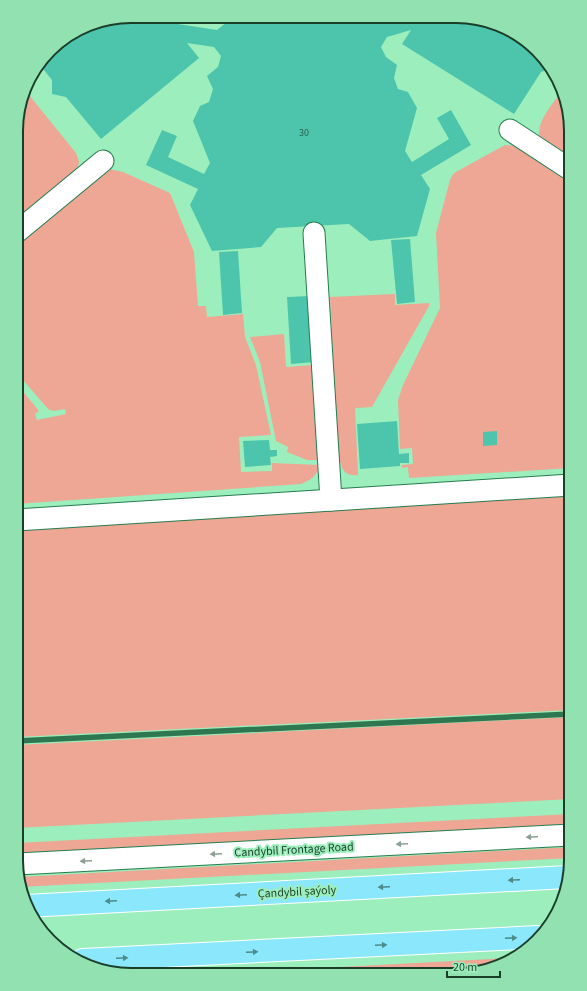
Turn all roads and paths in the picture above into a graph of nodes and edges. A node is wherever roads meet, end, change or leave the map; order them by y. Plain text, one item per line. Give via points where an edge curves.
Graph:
1 (510, 130) dead end
2 (103, 161) dead end
3 (564, 165) edge
4 (23, 227) edge
5 (314, 233) dead end
6 (564, 485) edge
7 (331, 500) junction
8 (23, 520) edge
9 (564, 835) edge
10 (23, 864) edge
11 (563, 877) edge
12 (33, 906) edge
13 (531, 937) edge
14 (89, 960) edge

1 - 3 street
2 - 4 street
5 - 7 street
6 - 7 street
7 - 8 street
9 -> 10 street, Candybil Frontage Road
11 -> 12 main road, Çandybil şaýoly
14 -> 13 main road

